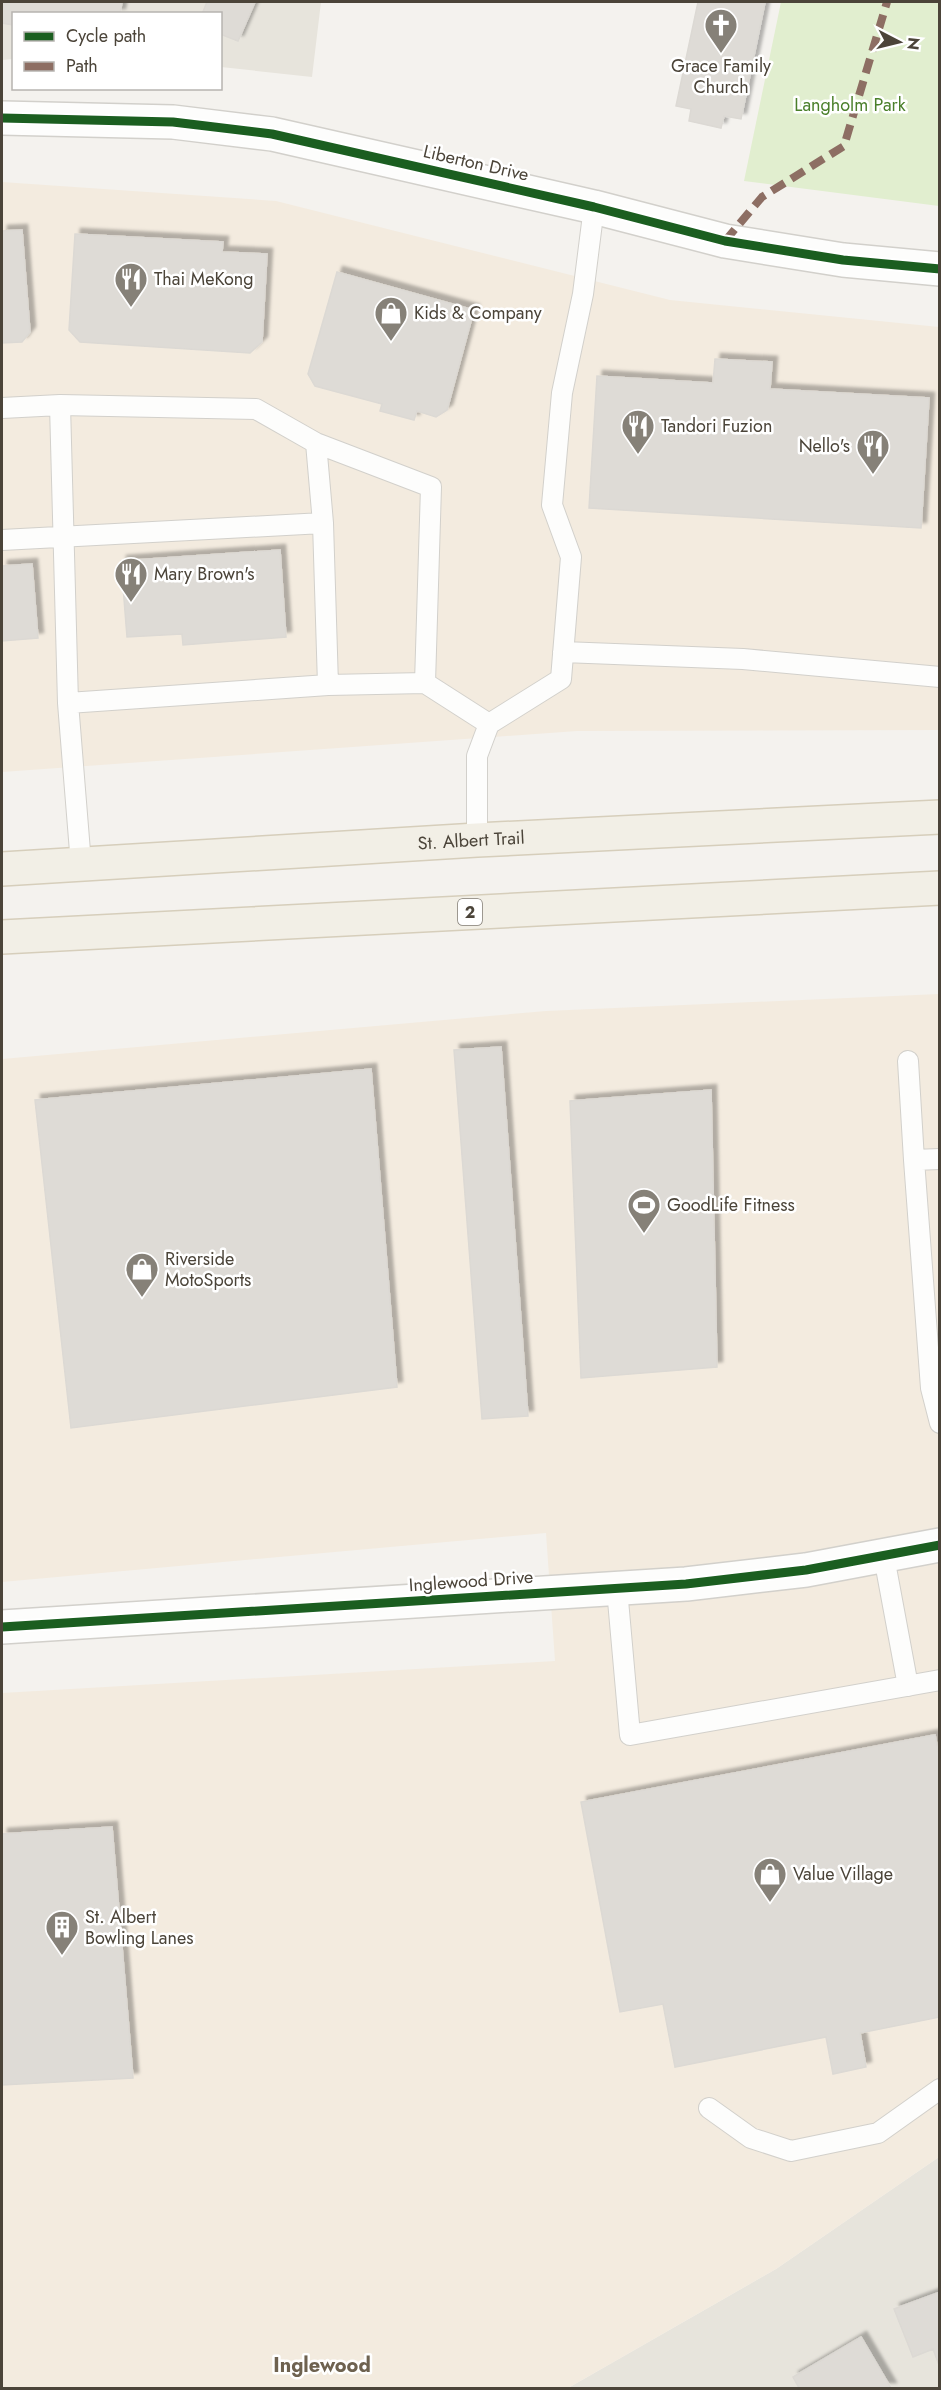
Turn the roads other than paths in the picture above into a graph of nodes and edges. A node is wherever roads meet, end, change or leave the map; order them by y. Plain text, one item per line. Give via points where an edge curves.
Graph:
1 (2, 118) edge
2 (594, 207) junction
3 (939, 269) edge
4 (60, 405) junction
5 (2, 408) edge
6 (316, 443) junction
7 (323, 523) junction
8 (63, 537) junction
9 (2, 540) edge
10 (563, 652) junction
11 (939, 677) edge
12 (425, 683) junction
13 (328, 685) junction
14 (68, 703) junction
15 (489, 724) junction
16 (939, 817) edge
17 (477, 840) junction
18 (81, 864) junction
19 (2, 869) edge
20 (939, 888) edge
21 (2, 937) edge
22 (908, 1061) dead end
23 (939, 1159) edge
24 (914, 1160) junction
25 (939, 1423) edge
26 (939, 1545) edge
27 (884, 1557) junction
28 (617, 1589) junction
29 (2, 1627) edge
30 (939, 1680) edge
31 (908, 1686) junction
32 (939, 2089) edge
33 (709, 2108) dead end

1 - 2 street, Liberton Drive via 173,122 272,134
2 - 3 street, Liberton Drive via 725,241 843,260
2 - 10 lane via 583,294 562,393 552,505 571,557
4 - 5 lane
4 - 6 lane via 256,409
4 - 8 lane
6 - 7 lane
6 - 12 lane via 431,487
7 - 8 lane
7 - 13 lane
8 - 9 lane
8 - 14 lane
10 - 11 lane via 743,659
10 - 15 lane via 561,679
12 - 13 lane
12 - 15 lane
13 - 14 lane
14 - 18 lane
15 - 17 lane via 477,756
16 - 17 main road, St. Albert Trail
17 - 18 main road, St. Albert Trail
18 - 19 main road, St. Albert Trail
20 - 21 main road, 2
22 - 24 lane
23 - 24 lane
24 - 25 lane via 931,1388
26 - 27 street, Inglewood Drive
27 - 28 street, Inglewood Drive via 748,1578
27 - 31 lane
28 - 29 street, Inglewood Drive
28 - 31 lane via 630,1735
30 - 31 lane
32 - 33 lane via 878,2133 791,2151 751,2138

